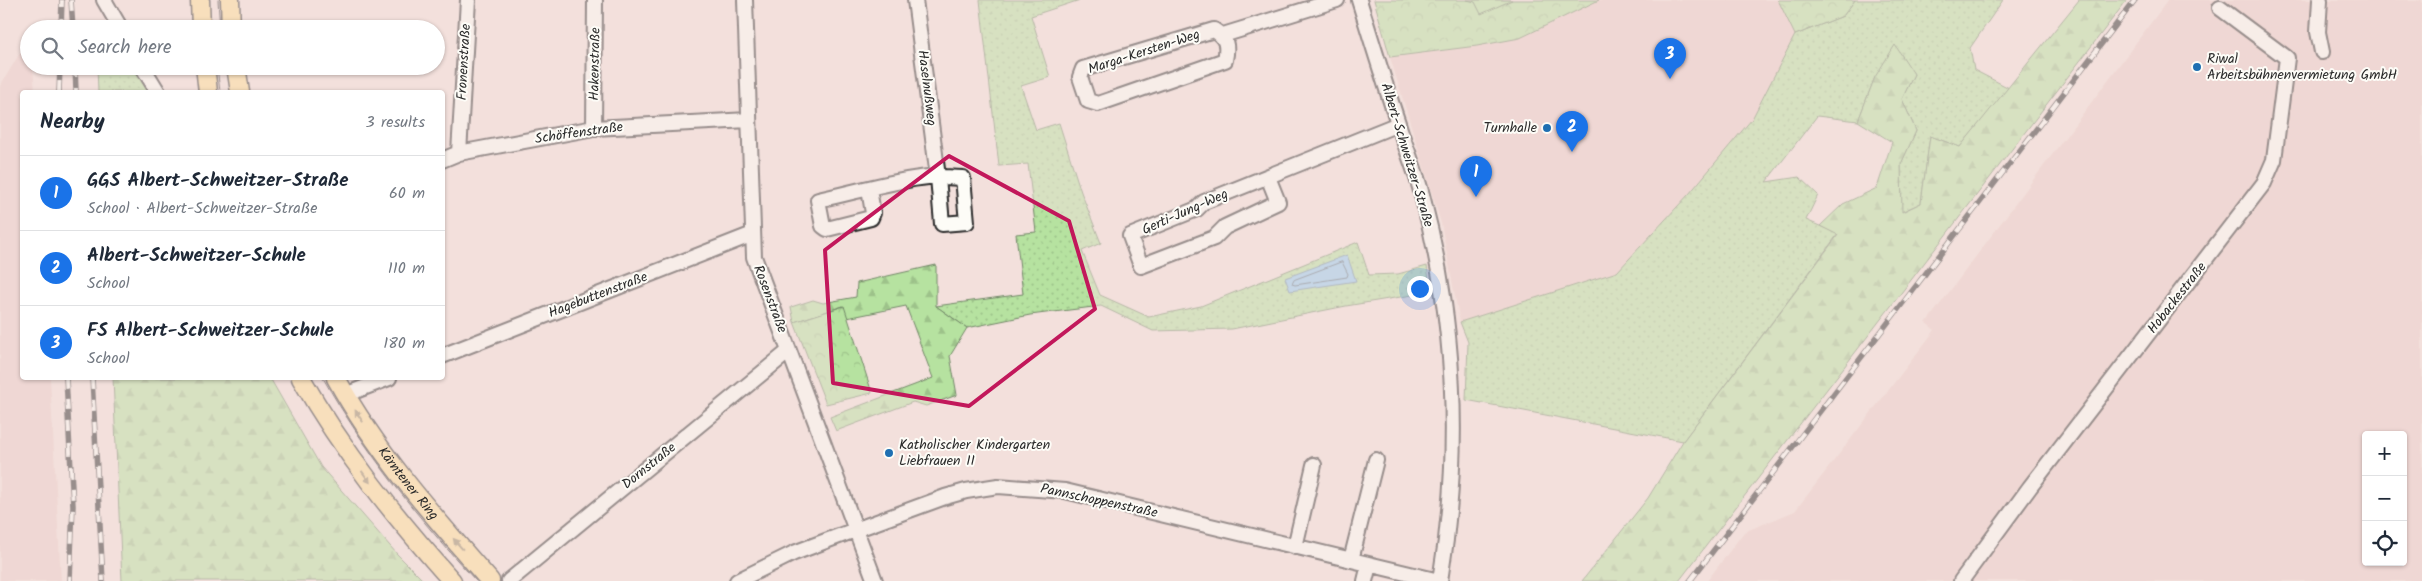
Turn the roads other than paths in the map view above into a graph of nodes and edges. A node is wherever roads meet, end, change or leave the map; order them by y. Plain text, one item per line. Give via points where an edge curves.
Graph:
1 (104, 0) edge
2 (200, 0) edge
3 (230, 0) edge
4 (468, 0) edge
5 (595, 0) edge
6 (745, 0) edge
7 (915, 0) edge
8 (1338, 0) edge
9 (1359, 0) edge
10 (2320, 0) edge
11 (2220, 8) dead end
12 (116, 20) edge
13 (201, 20) edge
14 (231, 20) edge
15 (1223, 36) junction
16 (2322, 52) dead end
17 (148, 75) edge
18 (206, 75) edge
19 (237, 75) edge
20 (157, 90) edge
21 (208, 90) edge
22 (240, 90) edge
23 (749, 120) junction
24 (1398, 124) junction
25 (594, 128) junction
26 (459, 153) junction
27 (445, 159) edge
28 (1268, 177) junction
29 (869, 189) dead end
30 (753, 234) junction
31 (790, 351) junction
32 (445, 355) edge
33 (302, 380) edge
34 (337, 380) edge
35 (384, 380) edge
36 (345, 395) junction
37 (1376, 460) dead end
38 (1314, 464) dead end
39 (855, 530) junction
40 (1294, 547) junction
41 (1351, 560) junction
42 (1369, 565) junction
43 (452, 581) edge
44 (490, 581) edge
45 (509, 581) edge
46 (737, 581) edge
47 (875, 581) edge
48 (1365, 581) edge
49 (1440, 581) edge
50 (1961, 581) edge

1 - 12 street
2 - 13 main road
3 - 14 main road
4 - 26 street, Fronenstraße
5 - 25 street, Hakenstraße
6 - 23 street, Rosenstraße
7 - 29 street, Haselnußweg via 938,177
8 - 15 street, Marga-Kersten-Weg
9 - 24 street, Albert-Schweitzer-Straße
10 - 16 street via 2318,32
11 - 50 street, Hobackestraße via 2287,58 2274,160 2264,183
15 - 15 street, Marga-Kersten-Weg via 1228,48 1225,60 1098,104 1088,101 1080,77 1084,69 1214,30
17 - 20 street
18 - 21 main road
19 - 22 main road
23 - 25 street, Schöffenstraße
23 - 30 street, Rosenstraße
24 - 28 street, Gerti-Jung-Weg
24 - 49 street, Albert-Schweitzer-Straße via 1421,193 1448,319 1453,482
25 - 26 street, Schöffenstraße
26 - 27 street, Schöffenstraße
28 - 28 street, Gerti-Jung-Weg via 1130,236 1141,266 1214,238 1225,227 1278,202
30 - 31 street, Rosenstraße via 754,257
30 - 32 street, Hagebuttenstraße
31 - 39 street, Rosenstraße
31 - 45 street, Dornstraße
33 -> 43 main road via 379,496
34 - 36 main road, Kärntener Ring
35 - 36 street
44 -> 36 main road, Kärntener Ring via 407,485
37 - 41 street
38 - 40 street
39 - 40 street, Pannschoppenstraße via 952,495 998,486 1064,492
39 - 46 street, Pannschoppenstraße via 794,553
39 - 47 street, Rosenstraße
40 - 41 street, Pannschoppenstraße
41 - 42 street, Pannschoppenstraße
42 - 48 street
42 - 49 street, Pannschoppenstraße

